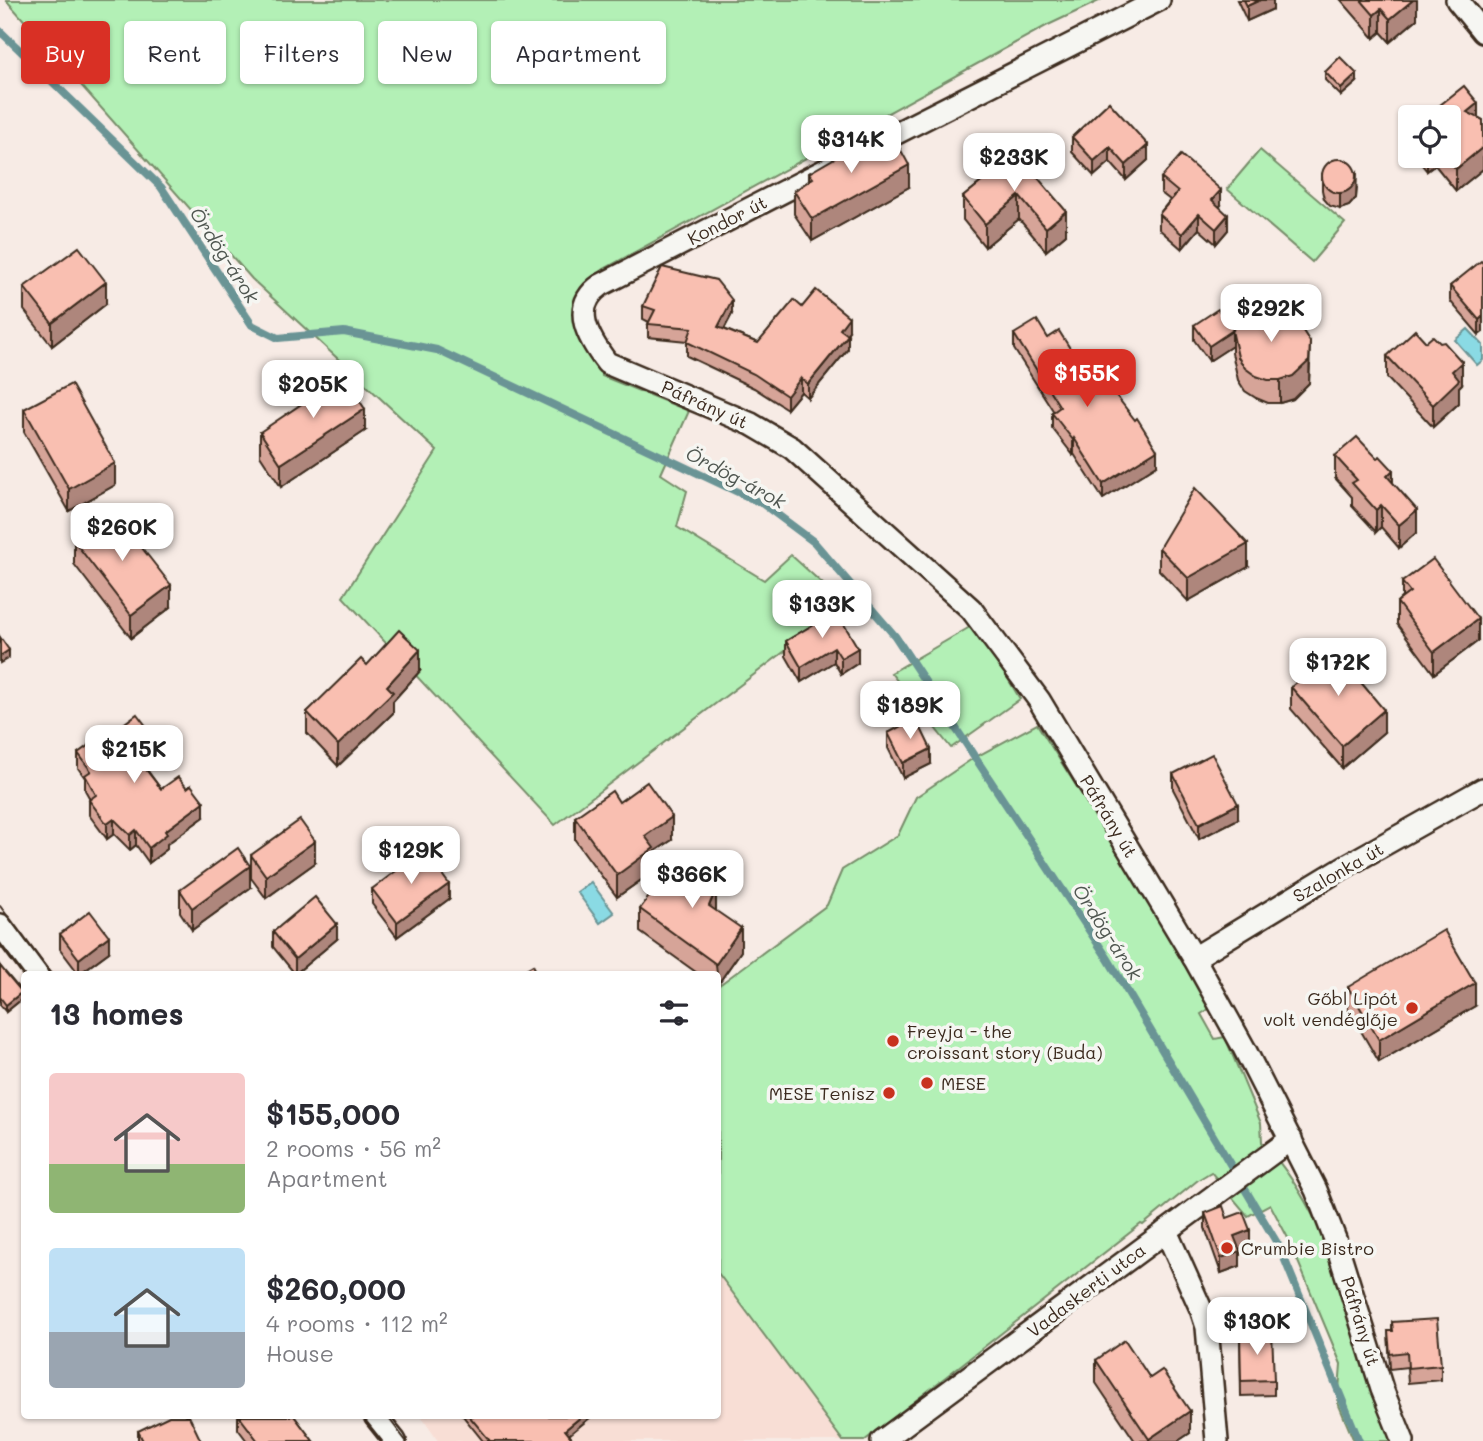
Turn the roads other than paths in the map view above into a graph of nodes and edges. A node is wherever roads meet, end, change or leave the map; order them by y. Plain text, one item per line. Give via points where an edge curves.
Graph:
1 (1159, 0) edge
2 (1457, 0) edge
3 (1483, 32) edge
4 (607, 363) joint
5 (1483, 789) edge
6 (0, 925) edge
7 (1194, 958) junction
8 (34, 971) edge
9 (1291, 1139) junction
10 (1166, 1231) junction
11 (377, 1419) edge
12 (394, 1441) edge
13 (882, 1441) edge
14 (1217, 1441) edge
15 (1403, 1441) edge

1 - 4 street, Kondor út via 590,292 584,316 590,338
2 - 3 street
4 - 7 street, Páfrány út via 776,436 971,609 1040,700
5 - 7 street, Szalonka út
6 - 8 street
7 - 9 street, Páfrány út
9 - 10 street, Vadaskerti utca
9 - 15 street, Páfrány út via 1317,1190
10 - 13 street, Vadaskerti utca
10 - 14 street via 1207,1326
11 - 12 street

